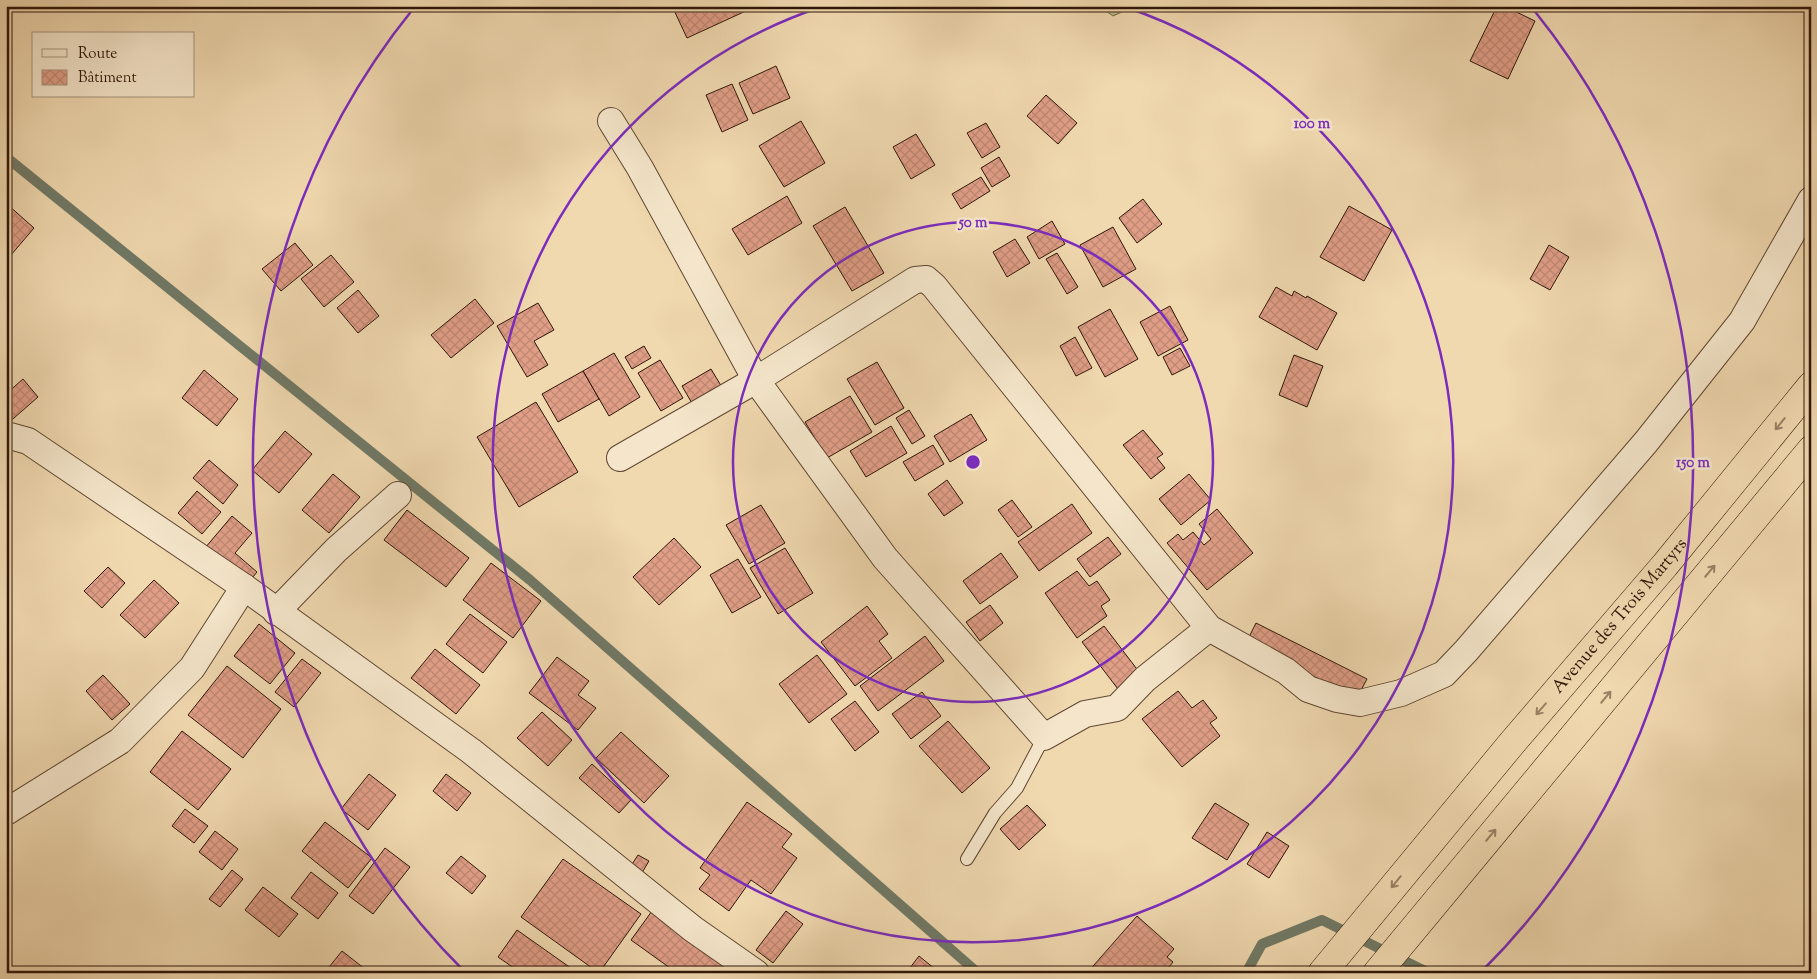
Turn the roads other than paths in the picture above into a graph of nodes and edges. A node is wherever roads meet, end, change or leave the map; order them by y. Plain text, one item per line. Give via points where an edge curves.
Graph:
1 (611, 121) dead end
2 (1811, 200) edge
3 (756, 380) junction
4 (1811, 386) edge
5 (6, 438) edge
6 (1811, 450) edge
7 (620, 458) dead end
8 (398, 495) dead end
9 (244, 587) junction
10 (276, 612) junction
11 (1209, 628) junction
12 (1044, 737) junction
13 (6, 812) edge
14 (967, 859) dead end
15 (756, 973) edge
16 (1322, 973) edge
17 (1377, 973) edge

1 - 3 street
2 - 11 street via 1742,321 1646,442 1444,674 1401,693 1360,703 1337,699 1308,689 1286,672
3 - 7 street
3 - 11 street via 915,280 926,279
3 - 12 street via 885,558
4 -> 16 highway, Avenue des Trois Martyrs
5 - 9 street via 10,436 28,441
17 -> 6 highway
8 - 10 street via 336,550
9 - 10 street
9 - 13 street via 192,668 120,741
10 - 15 street via 471,751 693,929
11 - 12 street via 1145,679 1117,708 1085,714
12 - 14 lane via 1017,788 995,813

